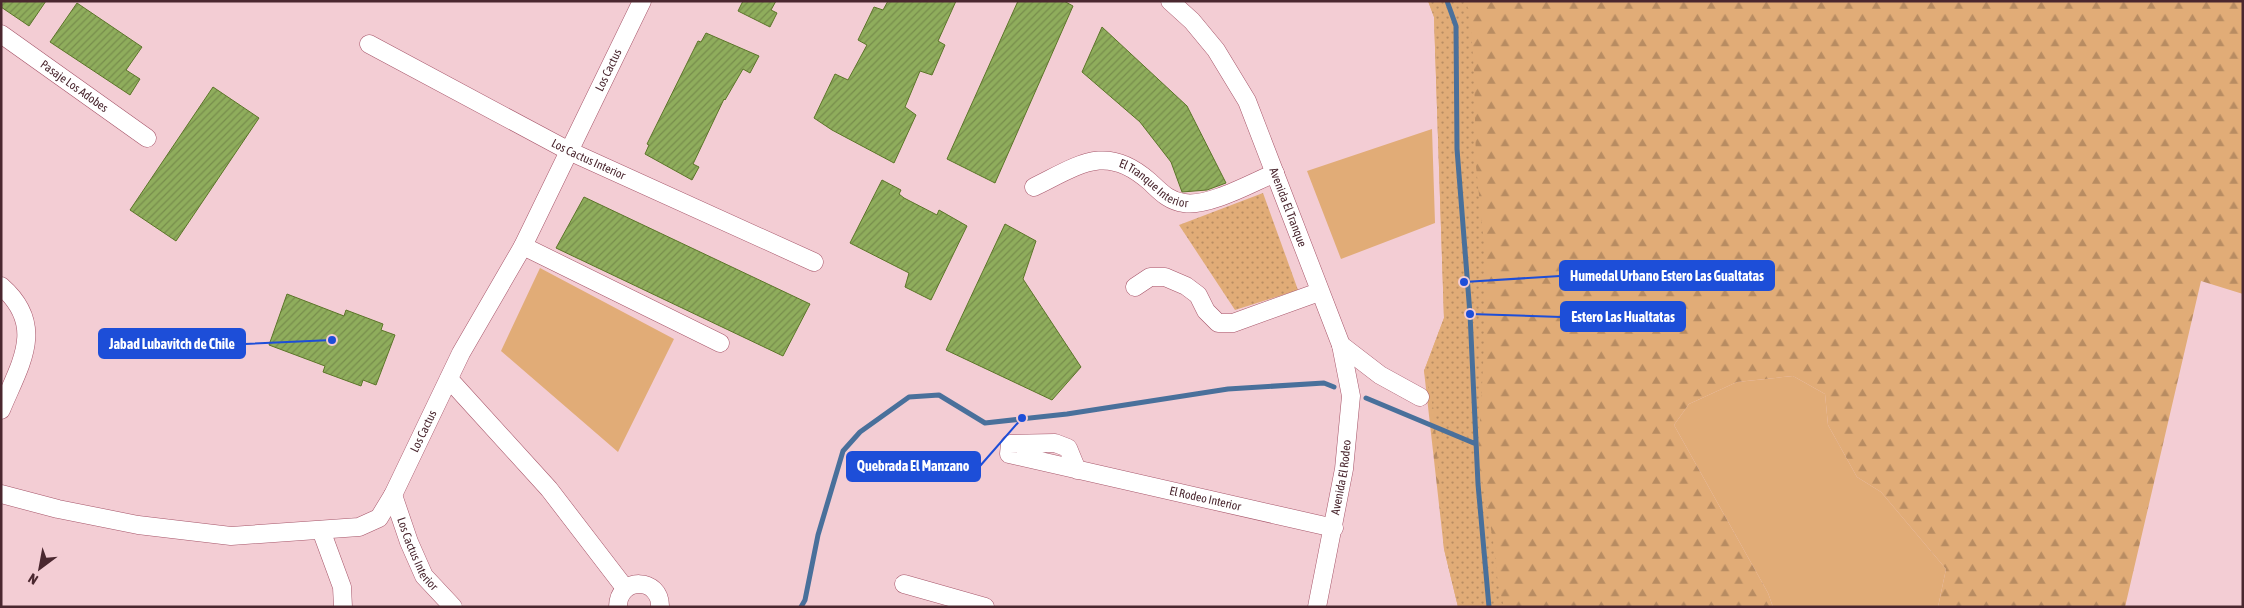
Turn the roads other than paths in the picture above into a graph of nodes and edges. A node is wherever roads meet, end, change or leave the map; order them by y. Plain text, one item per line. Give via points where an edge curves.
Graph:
1 (642, 1) edge
2 (1170, 1) edge
3 (1, 34) edge
4 (369, 44) dead end
5 (147, 138) dead end
6 (569, 151) junction
7 (1275, 173) junction
8 (1034, 186) dead end
9 (523, 246) junction
10 (814, 262) dead end
11 (1, 286) edge
12 (1135, 287) dead end
13 (1319, 292) junction
14 (720, 343) dead end
15 (1341, 345) junction
16 (449, 379) junction
17 (1420, 397) dead end
18 (1, 410) edge
19 (1077, 470) dead end
20 (1, 494) edge
21 (393, 495) junction
22 (1334, 528) junction
23 (321, 530) junction
24 (904, 584) dead end
25 (625, 588) junction
26 (343, 607) edge
27 (453, 607) edge
28 (618, 607) edge
29 (660, 607) edge
30 (986, 607) edge
31 (1317, 607) edge

1 - 6 street, Los Cactus
2 - 7 street, Avenida El Tranque via 1200,30 1223,59 1250,106
3 - 5 street, Pasaje Los Adobes
4 - 6 street, Los Cactus Interior
6 - 9 street, Los Cactus
6 - 10 street, Los Cactus Interior
7 - 8 street, El Tranque Interior via 1194,204 1167,198 1128,165 1107,159 1087,161
7 - 13 street, Avenida El Tranque
9 - 14 street
9 - 16 street, Los Cactus via 461,352
11 - 18 street via 19,308 28,331 26,349
12 - 13 street via 1150,277 1165,277 1186,286 1198,295 1206,311 1218,323 1233,323
13 - 15 street, Avenida El Tranque
15 - 17 street, Avenida El Tranque via 1380,375
15 - 22 street, Avenida El Rodeo via 1351,396
16 - 21 street, Los Cactus
16 - 25 street via 549,489
19 - 22 street, El Rodeo Interior
20 - 23 street, Los Cactus via 92,517 185,532 231,536
21 - 23 street, Los Cactus via 384,513 373,522 359,527
21 - 27 street, Los Cactus Interior via 424,576
22 - 31 street, Avenida El Rodeo
23 - 26 street via 342,587
24 - 30 street
25 - 28 street via 618,598
25 - 29 street via 635,584 649,586 659,597

